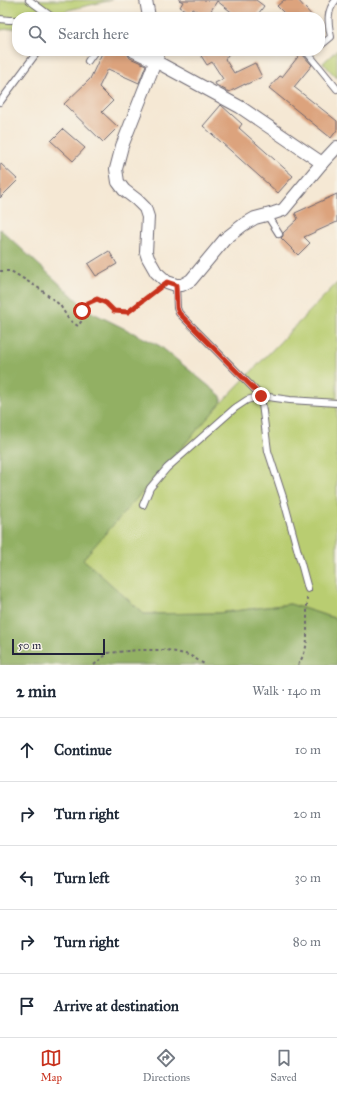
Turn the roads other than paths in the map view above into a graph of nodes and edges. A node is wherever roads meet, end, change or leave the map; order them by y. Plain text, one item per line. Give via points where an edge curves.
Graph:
1 (29, 0) edge
2 (146, 0) edge
3 (336, 0) edge
4 (45, 12) edge
5 (148, 12) edge
6 (0, 19) edge
7 (12, 20) edge
8 (325, 42) edge
9 (34, 56) edge
10 (92, 56) edge
11 (157, 56) edge
12 (313, 56) edge
13 (88, 61) dead end
14 (337, 88) edge
15 (0, 102) edge
16 (337, 147) edge
17 (322, 163) junction
18 (267, 215) junction
19 (279, 234) dead end
20 (172, 284) junction
21 (261, 396) junction
22 (337, 403) edge
23 (143, 505) dead end
24 (308, 589) road end

1 - 4 lane
2 - 5 street
3 - 8 lane via 328,15 331,37
6 - 7 lane
9 - 15 lane
10 - 13 lane
11 - 17 street via 240,107
11 - 20 street via 122,146 116,169 118,182 145,208 148,217 148,258 156,272
12 - 14 lane
16 - 17 street
17 - 18 street via 286,207
18 - 19 lane
18 - 20 street via 243,225 225,240 191,280 182,285
20 - 21 lane via 179,313
21 - 22 lane
21 - 23 lane via 247,400 235,408 167,468 150,488
21 - 24 lane via 268,451

